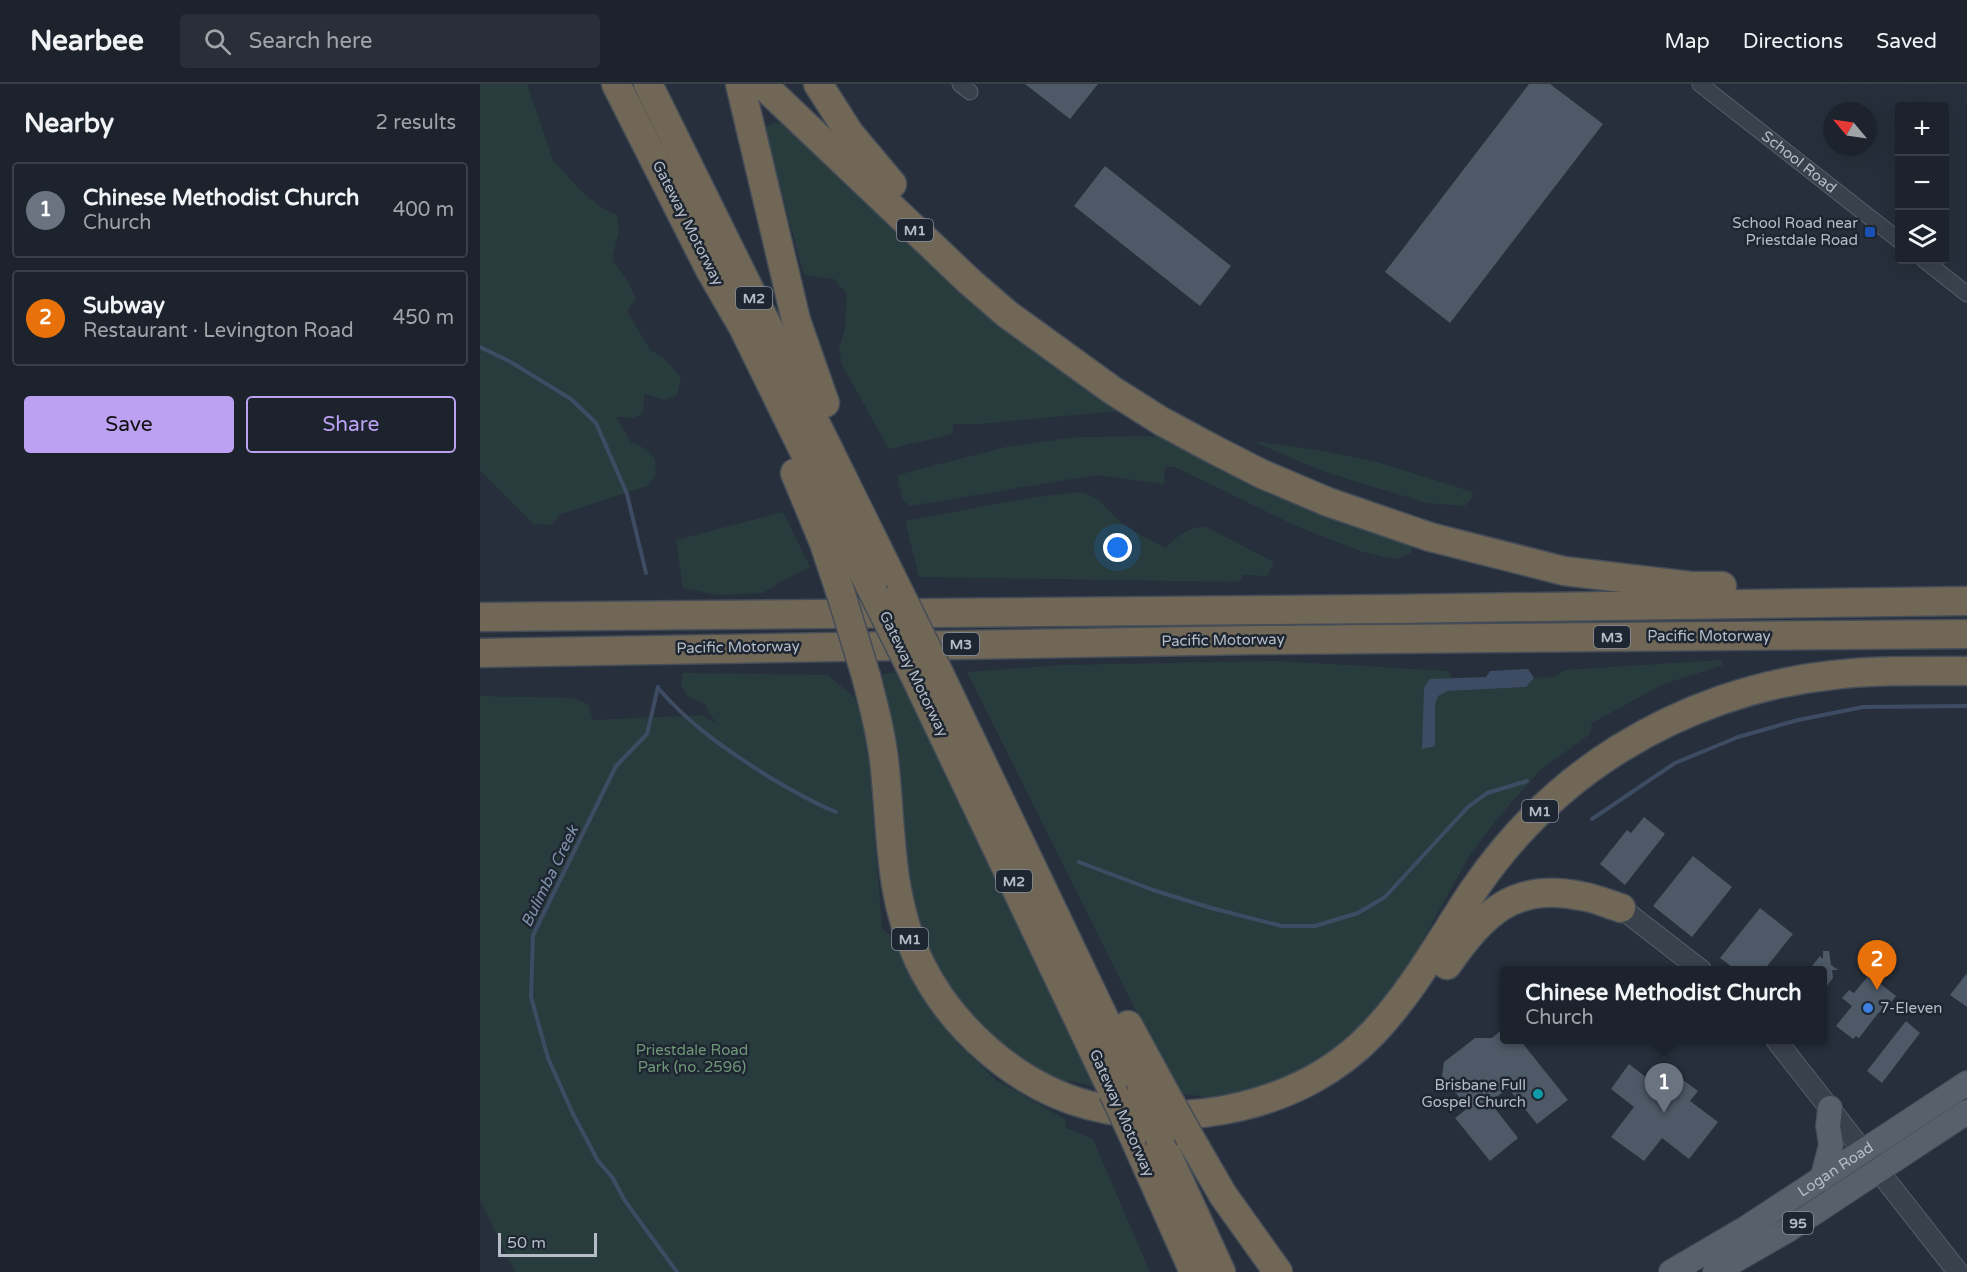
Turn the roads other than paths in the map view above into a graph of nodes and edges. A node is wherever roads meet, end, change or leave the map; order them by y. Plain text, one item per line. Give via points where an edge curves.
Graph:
1 (616, 84) edge
2 (648, 84) edge
3 (762, 84) edge
4 (818, 84) edge
5 (1700, 84) edge
6 (743, 96) edge
7 (1895, 238) edge
8 (1928, 264) edge
9 (710, 270) junction
10 (1967, 294) edge
11 (1077, 366) junction
12 (860, 512) junction
13 (1967, 583) edge
14 (887, 593) junction
15 (1967, 601) edge
16 (480, 617) edge
17 (1967, 634) edge
18 (480, 653) edge
19 (1967, 671) edge
20 (926, 672) junction
21 (1622, 908) joint
22 (1696, 966) edge
23 (1779, 1044) edge
24 (1967, 1083) edge
25 (1140, 1093) junction
26 (1830, 1108) junction
27 (1224, 1111) junction
28 (1967, 1112) edge
29 (1146, 1137) junction
30 (1863, 1151) junction
31 (1879, 1170) junction
32 (1822, 1179) junction
33 (1194, 1272) edge
34 (1221, 1272) edge
35 (1278, 1272) edge
36 (1671, 1272) edge
37 (1715, 1272) edge
38 (1958, 1272) edge

1 - 9 highway, Gateway Motorway / M1
2 - 12 highway, Gateway Motorway / M2
3 - 11 highway, M1 via 970,282
4 - 11 highway via 850,134 889,182 984,276 1050,333
5 - 7 street, School Road
6 - 12 highway via 796,321 860,487
8 - 10 street
9 - 14 highway, Gateway Motorway / M2
9 - 27 highway, M1, bridge via 722,319 797,477 841,594 880,731 899,906 920,964 935,990 984,1046 1059,1095 1145,1115
11 - 13 highway, M1 via 1202,444 1328,502 1430,537 1564,571 1691,586
12 - 14 highway, Gateway Motorway / M2
14 - 20 highway, Gateway Motorway / M2, bridge
15 - 16 highway, Pacific Motorway / M3
17 - 18 highway, Pacific Motorway / M3 via 1222,640
19 - 27 highway, M1 via 1834,675 1776,685 1694,710 1620,748 1567,787 1516,836 1473,891 1410,988 1360,1046 1292,1089
20 - 25 highway, Gateway Motorway / M2
20 - 25 highway, Gateway Motorway / M2 via 1067,939
21 - 22 street
21 - 27 highway via 1583,896 1554,893 1527,896 1504,905 1478,924 1410,1016 1358,1066 1322,1089 1265,1112 1251,1116
23 - 26 street
24 - 30 main road, Logan Road / 95
25 - 29 highway, Gateway Motorway / M2, bridge
25 - 35 highway, bridge via 1190,1138 1223,1195
26 - 30 street
26 - 32 main road via 1831,1145
28 - 31 main road, Logan Road / 95
29 - 33 highway, Gateway Motorway / M2
29 - 34 highway, Gateway Motorway / M2
30 - 31 street
30 - 32 main road, Logan Road / 95
31 - 37 main road, Logan Road / 95
31 - 38 street
32 - 36 main road, Logan Road / 95

